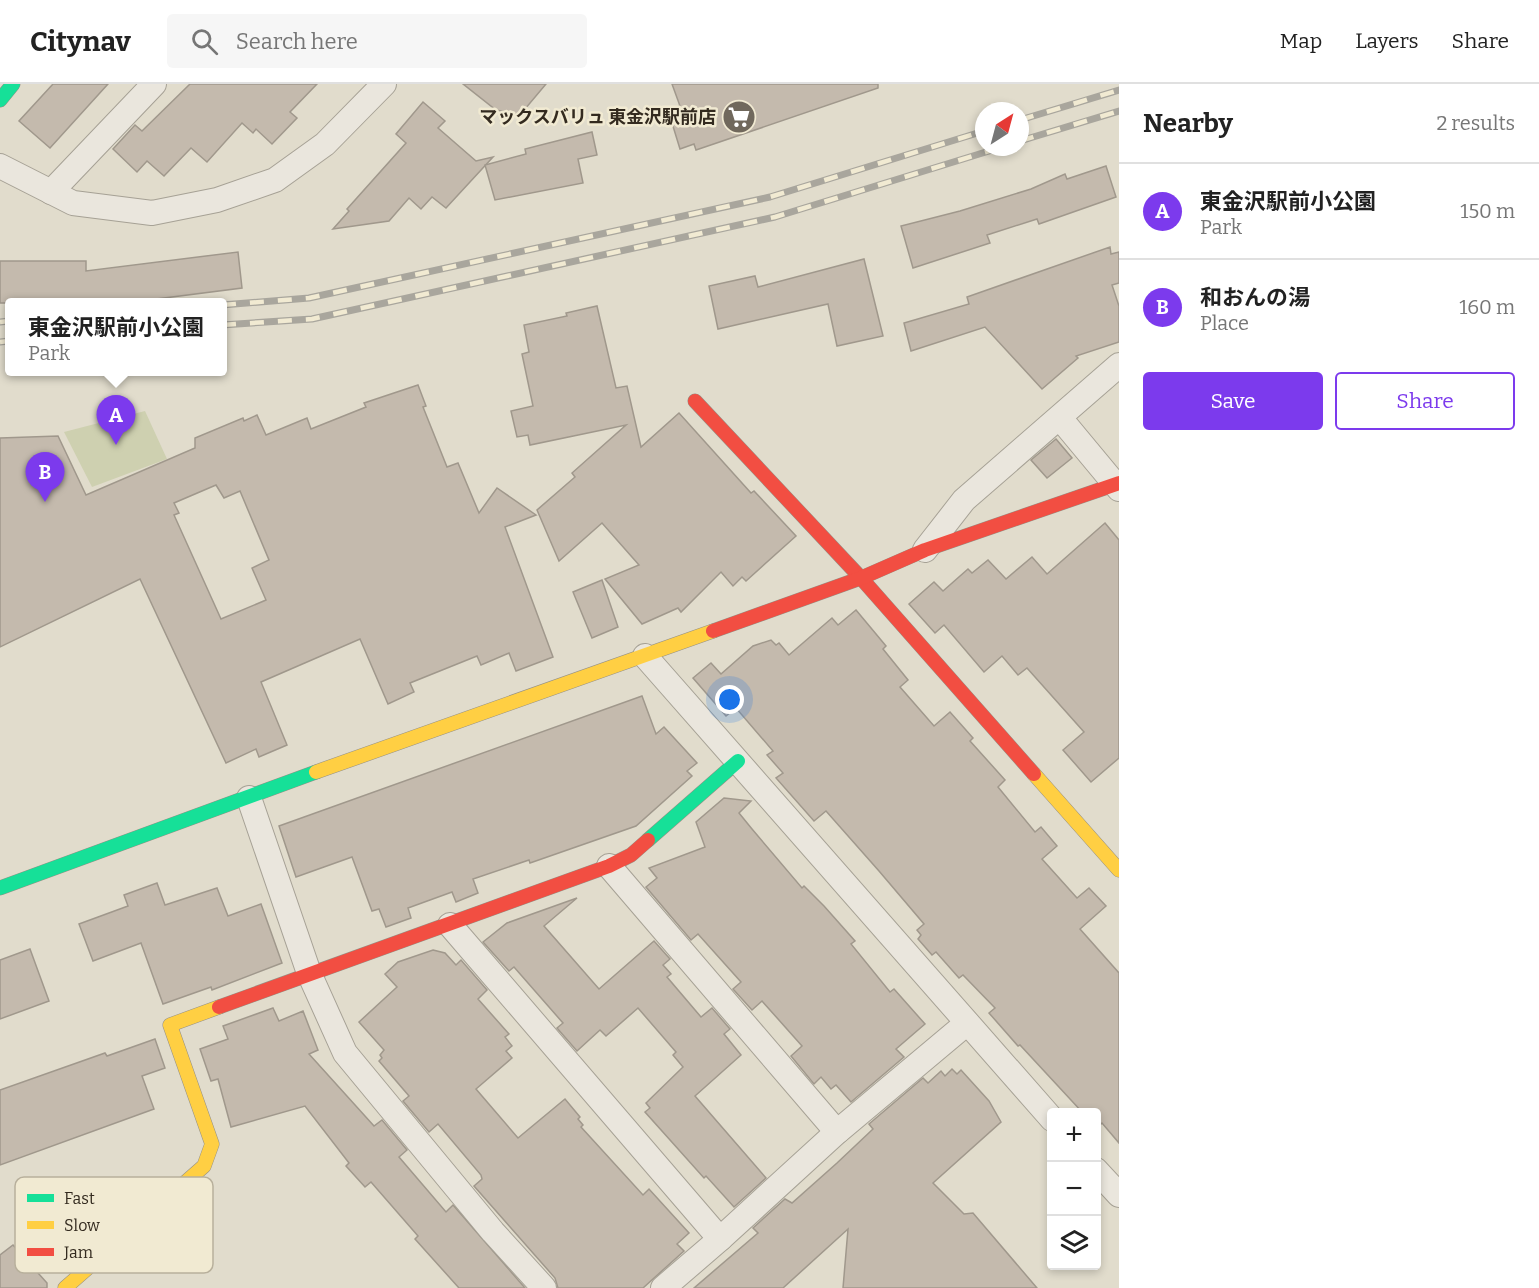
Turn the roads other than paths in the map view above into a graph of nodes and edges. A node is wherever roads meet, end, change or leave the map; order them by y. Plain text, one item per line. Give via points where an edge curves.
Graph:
1 (13, 84) edge
2 (154, 84) edge
3 (384, 84) edge
4 (0, 100) edge
5 (0, 166) edge
6 (51, 192) junction
7 (1119, 365) edge
8 (695, 401) dead end
9 (1060, 418) junction
10 (1118, 486) edge
11 (924, 550) junction
12 (861, 578) junction
13 (645, 656) junction
14 (738, 761) junction
15 (249, 798) junction
16 (609, 866) junction
17 (1119, 870) edge
18 (0, 888) edge
19 (450, 925) junction
20 (309, 973) junction
21 (967, 1023) junction
22 (1047, 1113) edge
23 (837, 1131) junction
24 (1101, 1175) edge
25 (191, 1177) edge
26 (1119, 1195) edge
27 (720, 1239) junction
28 (82, 1273) edge
29 (65, 1288) edge
30 (544, 1288) edge
31 (663, 1288) edge

1 - 4 street
2 - 6 street
3 - 6 street via 325,144 275,180 217,200 152,213 73,203
5 - 6 street
7 - 9 street
8 - 12 street
9 - 10 street
9 - 11 street via 964,500
10 - 11 street
11 - 12 street
12 - 13 street
12 - 17 street
13 - 14 street
13 - 15 street
14 - 16 street via 631,855
14 - 21 street
15 - 18 street
15 - 20 street
16 - 19 street
16 - 23 street
19 - 20 street
19 - 27 street
20 - 25 street via 170,1025 212,1144 204,1166
20 - 30 street via 345,1053
21 - 22 street
21 - 23 street
23 - 27 street
24 - 26 street
27 - 31 street
28 - 29 street

